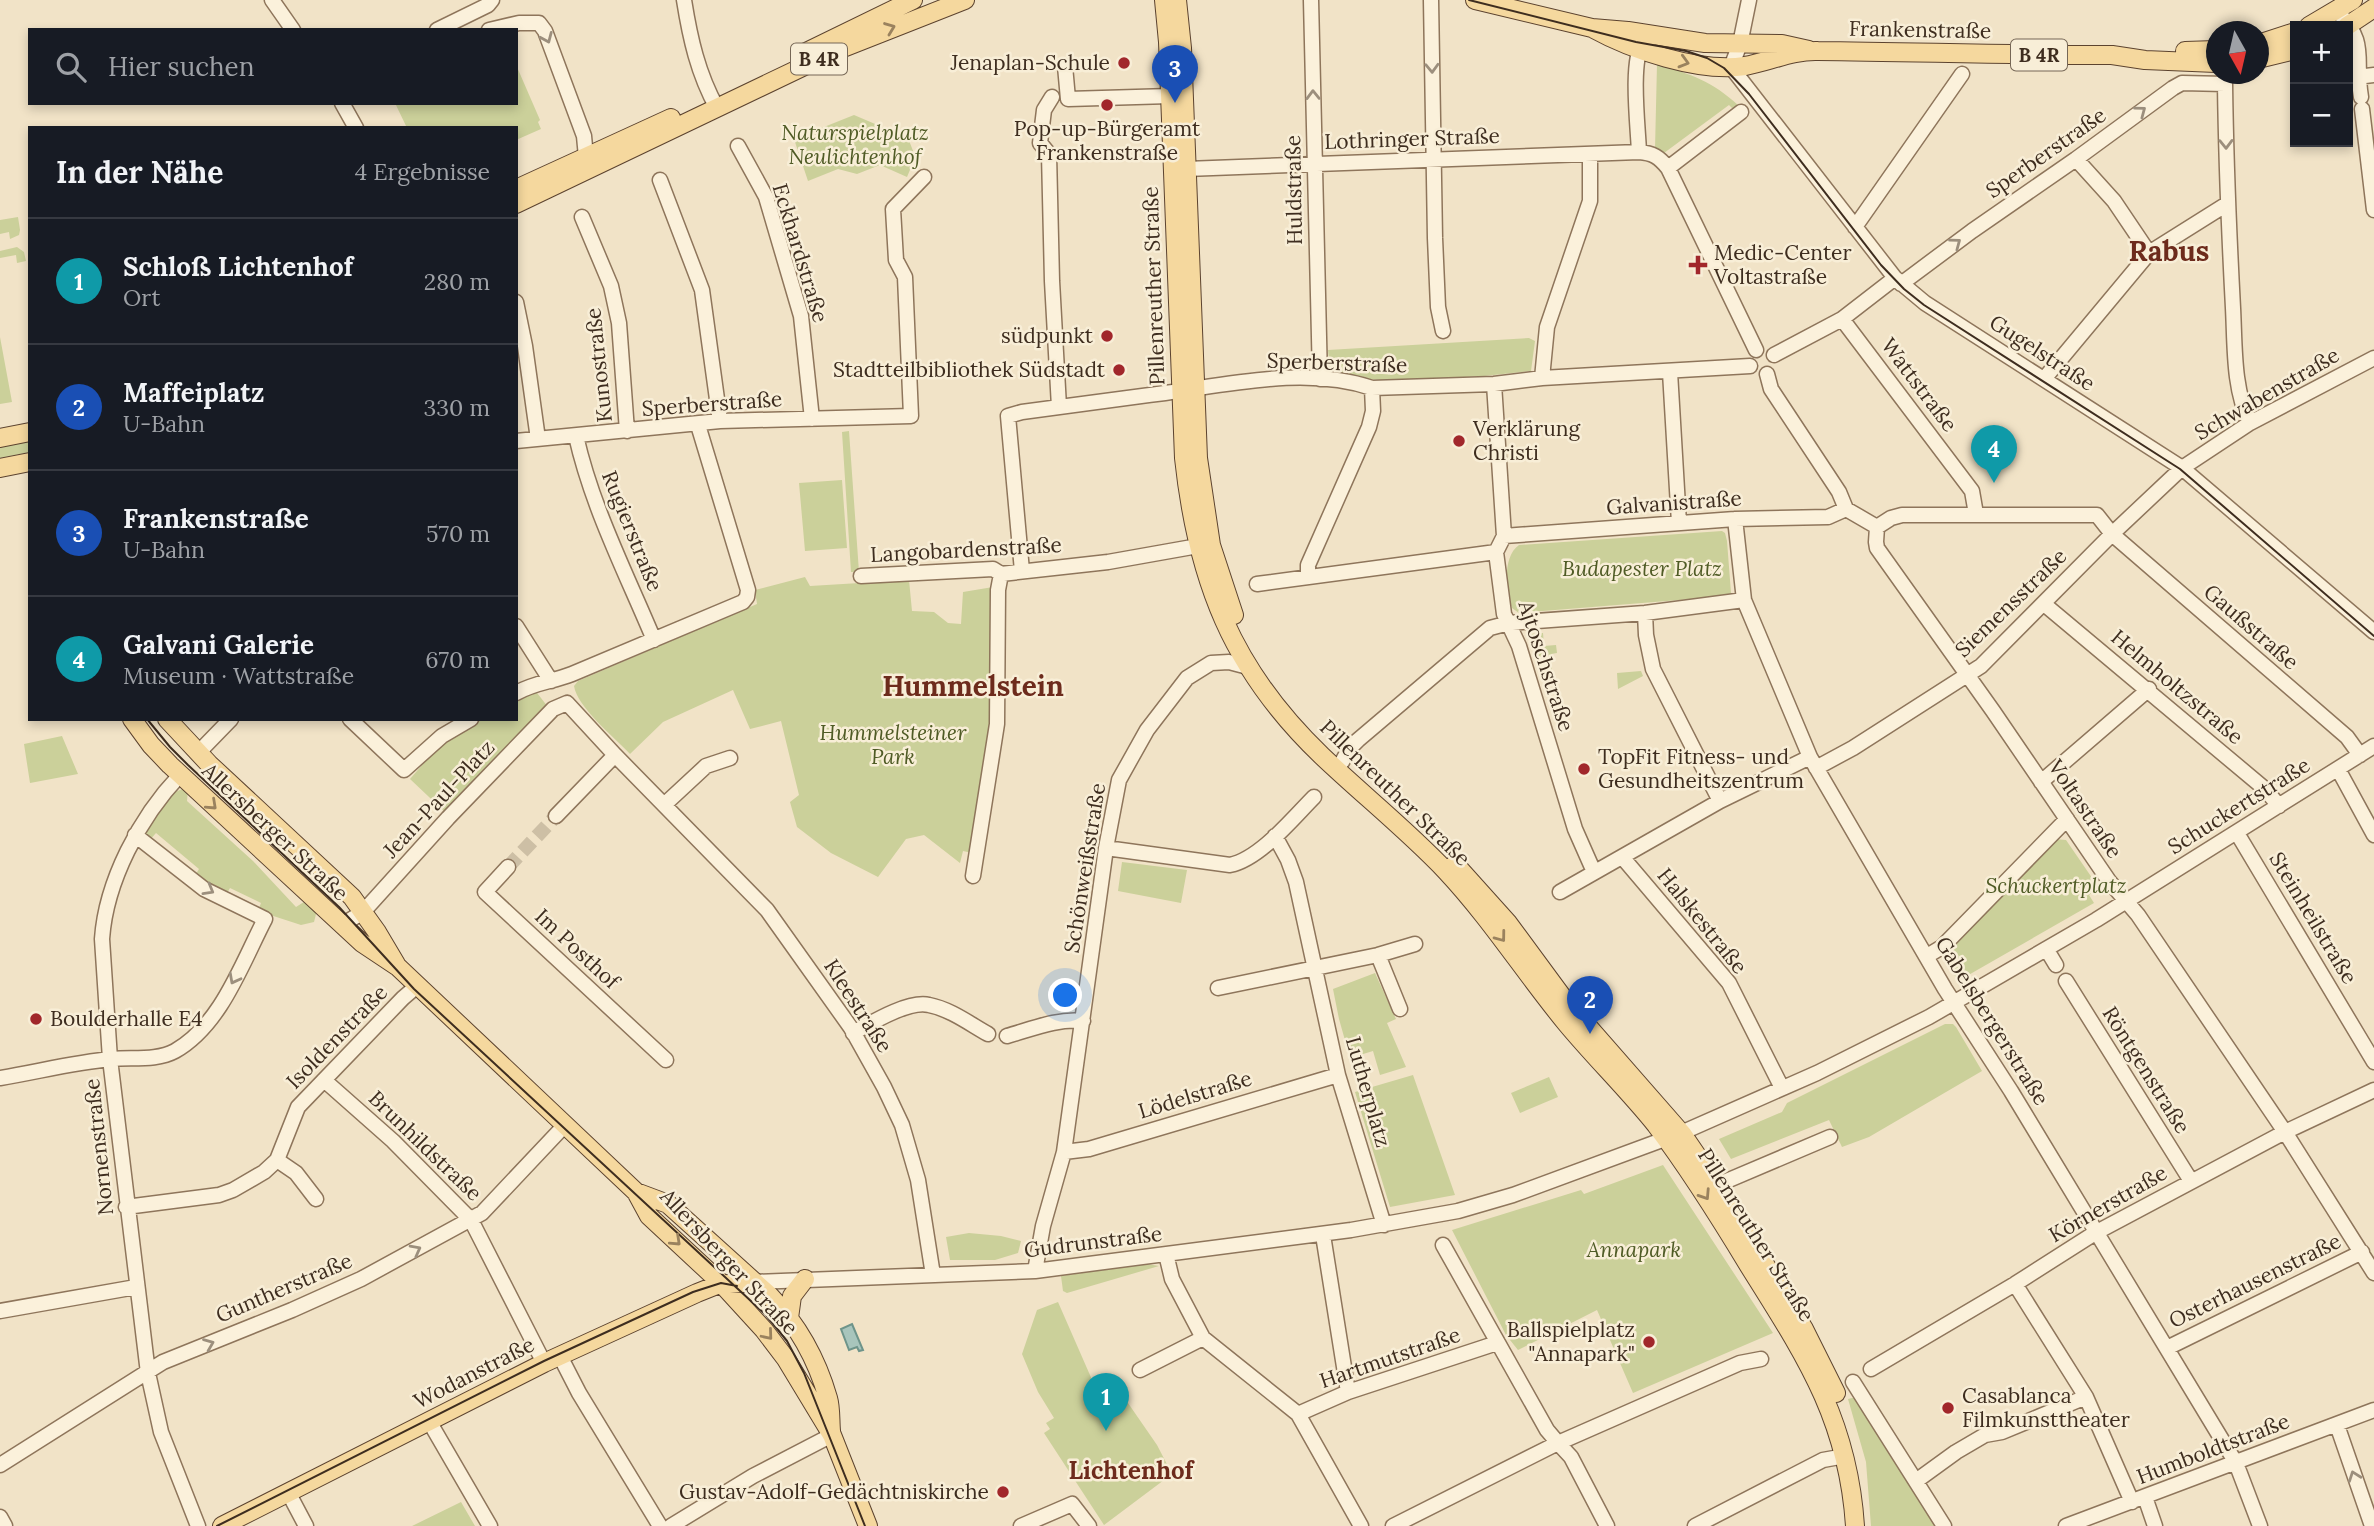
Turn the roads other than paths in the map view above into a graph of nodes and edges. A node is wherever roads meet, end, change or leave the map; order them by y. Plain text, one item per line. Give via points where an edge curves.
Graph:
1 (272, 0) edge
2 (492, 0) edge
3 (684, 0) edge
4 (913, 0) edge
5 (965, 0) edge
6 (1164, 0) edge
7 (1177, 0) edge
8 (1311, 0) edge
9 (1431, 0) edge
10 (1475, 0) edge
11 (1749, 0) edge
12 (2353, 0) edge
13 (2374, 8) edge
14 (2343, 21) edge
15 (2345, 21) edge
16 (458, 26) edge
17 (292, 28) edge
18 (498, 28) edge
19 (2290, 35) edge
20 (2353, 38) edge
21 (1644, 41) junction
22 (2269, 41) edge
23 (1740, 44) junction
24 (2206, 50) edge
25 (1811, 51) junction
26 (2290, 51) edge
27 (2112, 55) junction
28 (2269, 56) edge
29 (2206, 63) edge
30 (1065, 66) dead end
31 (1731, 67) junction
32 (2353, 70) edge
33 (1962, 74) dead end
34 (2374, 75) edge
35 (2357, 77) junction
36 (1170, 96) junction
37 (1052, 97) dead end
38 (715, 104) junction
39 (343, 105) edge
40 (1741, 112) dead end
41 (355, 126) edge
42 (738, 146) dead end
43 (1639, 152) junction
44 (1590, 154) junction
45 (586, 157) junction
46 (2076, 159) junction
47 (1435, 160) junction
48 (1313, 163) junction
49 (1668, 168) junction
50 (1186, 169) junction
51 (924, 177) dead end
52 (660, 180) dead end
53 (518, 188) edge
54 (518, 204) edge
55 (2227, 204) junction
56 (2374, 210) edge
57 (582, 217) dead end
58 (1855, 227) junction
59 (2149, 253) junction
60 (1898, 281) junction
61 (518, 312) edge
62 (1842, 319) junction
63 (1443, 331) dead end
64 (1756, 350) junction
65 (1774, 355) junction
66 (2374, 358) edge
67 (1750, 366) junction
68 (1670, 372) junction
69 (1767, 374) junction
70 (1542, 378) junction
71 (1320, 379) junction
72 (2045, 379) junction
73 (1494, 384) junction
74 (1373, 388) junction
75 (1187, 389) junction
76 (1059, 408) junction
77 (812, 419) junction
78 (720, 421) junction
79 (2250, 423) junction
80 (698, 425) junction
81 (627, 431) junction
82 (28, 432) edge
83 (576, 436) junction
84 (0, 438) edge
85 (538, 439) junction
86 (518, 441) edge
87 (28, 462) edge
88 (2182, 467) junction
89 (0, 468) edge
90 (1846, 509) junction
91 (1976, 514) junction
92 (1735, 519) junction
93 (1679, 523) junction
94 (1877, 527) junction
95 (2112, 534) junction
96 (1504, 536) junction
97 (1198, 546) junction
98 (1496, 552) junction
99 (1021, 570) junction
100 (1001, 574) junction
101 (861, 576) dead end
102 (1308, 577) junction
103 (1257, 584) dead end
104 (1744, 600) junction
105 (2044, 604) junction
106 (1645, 613) junction
107 (1509, 623) junction
108 (518, 629) edge
109 (2374, 632) edge
110 (654, 640) junction
111 (1248, 667) junction
112 (1967, 674) junction
113 (551, 681) junction
114 (2149, 689) junction
115 (518, 692) edge
116 (568, 703) joint
117 (133, 721) edge
118 (169, 721) edge
119 (229, 721) edge
120 (352, 721) edge
121 (468, 721) edge
122 (2374, 747) edge
123 (198, 753) junction
124 (615, 755) junction
125 (2360, 755) junction
126 (730, 758) dead end
127 (1342, 762) junction
128 (1813, 762) junction
129 (2338, 769) junction
130 (180, 775) junction
131 (2041, 782) junction
132 (1314, 797) dead end
133 (1720, 801) junction
134 (664, 805) junction
135 (2279, 806) junction
136 (556, 816) tunnel mouth
137 (2067, 820) junction
138 (2236, 833) junction
139 (135, 835) junction
140 (2374, 835) edge
141 (1275, 836) junction
142 (1106, 848) junction
143 (1623, 858) junction
144 (508, 867) tunnel mouth
145 (1594, 872) junction
146 (973, 876) dead end
147 (1560, 892) dead end
148 (2127, 901) junction
149 (363, 912) junction
150 (342, 925) junction
151 (1415, 944) dead end
152 (2047, 950) junction
153 (1378, 955) junction
154 (1927, 956) junction
155 (2056, 965) dead end
156 (398, 967) junction
157 (1316, 968) junction
158 (2066, 981) dead end
159 (417, 986) junction
160 (1218, 988) dead end
161 (1954, 1004) junction
162 (1400, 1009) dead end
163 (1083, 1021) junction
164 (853, 1032) junction
165 (988, 1034) dead end
166 (1007, 1036) dead end
167 (110, 1059) junction
168 (666, 1060) dead end
169 (2374, 1062) edge
170 (1338, 1075) junction
171 (0, 1078) edge
172 (324, 1080) junction
173 (1783, 1088) junction
174 (2374, 1090) edge
175 (565, 1125) junction
176 (2285, 1132) junction
177 (1674, 1136) junction
178 (1830, 1137) dead end
179 (1064, 1152) junction
180 (277, 1160) junction
181 (2191, 1181) junction
182 (1717, 1185) junction
183 (636, 1192) junction
184 (316, 1199) dead end
185 (126, 1207) junction
186 (471, 1220) junction
187 (1384, 1225) junction
188 (2095, 1233) junction
189 (1322, 1235) junction
190 (1443, 1245) dead end
191 (2362, 1252) junction
192 (1166, 1254) junction
193 (1035, 1271) junction
194 (2374, 1273) edge
195 (933, 1275) junction
196 (805, 1279) junction
197 (754, 1282) junction
198 (722, 1284) junction
199 (2015, 1284) junction
200 (136, 1287) junction
201 (0, 1311) edge
202 (789, 1318) junction
203 (1203, 1338) junction
204 (1497, 1343) junction
205 (2167, 1348) junction
206 (552, 1359) junction
207 (1761, 1359) dead end
208 (1871, 1369) dead end
209 (1140, 1370) dead end
210 (148, 1373) junction
211 (1853, 1382) dead end
212 (1348, 1392) junction
213 (2086, 1397) junction
214 (2374, 1410) edge
215 (1298, 1414) junction
216 (429, 1421) junction
217 (2337, 1425) junction
218 (832, 1435) junction
219 (1558, 1443) junction
220 (1845, 1457) junction
221 (2236, 1463) junction
222 (0, 1465) edge
223 (1916, 1481) junction
224 (288, 1492) junction
225 (2138, 1500) junction
226 (0, 1517) edge
227 (5, 1526) edge
228 (198, 1526) edge
229 (222, 1526) edge
230 (306, 1526) edge
231 (489, 1526) edge
232 (660, 1526) edge
233 (671, 1526) edge
234 (868, 1526) edge
235 (1020, 1526) edge
236 (1089, 1526) edge
237 (1361, 1526) edge
238 (1393, 1526) edge
239 (1607, 1526) edge
240 (1695, 1526) edge
241 (1855, 1526) edge
242 (1864, 1526) edge
243 (1944, 1526) edge
244 (2066, 1526) edge
245 (2155, 1526) edge
246 (2260, 1526) edge
247 (2372, 1526) edge

1 - 17 street
2 - 16 street
3 - 38 street via 694,52
4 - 38 main road, B 4R
38 -> 5 main road, B 4R
6 - 36 main road, Pillenreuther Straße
7 - 50 main road, Pillenreuther Straße
48 -> 8 street, Huldstraße
9 -> 47 street
10 - 21 main road, Frankenstraße / B 4R via 1592,28 1624,44
11 - 23 street
12 - 14 main road
13 - 15 main road
18 -> 45 street via 539,23 545,31 584,136
19 - 22 main road
20 - 35 street via 2360,50
21 - 23 main road, Frankenstraße / B 4R
21 -> 31 main road, Frankenstraße / B 4R via 1696,65
21 - 43 street via 1636,63
23 - 25 main road, Frankenstraße / B 4R via 1791,44
23 - 31 street
24 - 27 main road, Frankenstraße / B 4R
25 - 27 main road, Frankenstraße / B 4R
25 - 31 main road, Frankenstraße / B 4R
26 - 28 main road
27 - 29 main road, Frankenstraße / B 4R
30 - 36 street via 1068,99
31 - 58 street, Gugelstraße
32 - 35 street
33 - 58 street
34 - 35 street
35 - 56 street
36 - 75 main road, Pillenreuther Straße
37 - 76 street via 1044,110 1040,143 1049,154
38 - 45 main road, B 4R
38 - 54 main road, B 4R
39 - 41 street
40 - 49 street
42 - 77 street, Eckhardstraße via 766,197 801,316
43 - 44 street, Lothringer Straße
43 - 49 street via 1658,156
44 - 47 street, Lothringer Straße
44 - 70 street via 1590,201 1547,327
45 - 53 main road, B 4R
46 -> 55 street, Sperberstraße via 2182,83 2225,84
46 - 59 street via 2114,201
60 -> 46 street, Sperberstraße
47 - 48 street, Lothringer Straße
47 - 63 street
48 - 50 street, Lothringer Straße
48 - 71 street, Huldstraße
49 - 64 street
50 - 75 main road, Pillenreuther Straße
51 - 77 street, Sperberstraße via 893,209 896,260 905,276 911,416
52 - 78 street via 702,290
55 - 59 street
55 - 79 street via 2237,366 2242,407
57 - 81 street, Kunostraße via 611,286 619,323
58 - 60 street, Gugelstraße
59 - 72 street
60 - 62 street, Sperberstraße
60 - 72 street, Gugelstraße
61 - 85 street
62 - 65 street, Sperberstraße
62 - 91 street, Wattstraße via 1972,491
64 - 65 street
64 - 67 street
65 - 69 street via 1775,365
66 - 79 street, Schwabenstraße
67 - 68 street, Sperberstraße
67 - 69 street via 1760,375
68 - 70 street, Sperberstraße
68 - 93 street
69 - 90 street via 1771,389
70 - 73 street, Sperberstraße
71 - 74 street, Sperberstraße
71 - 75 street, Sperberstraße
72 - 88 street, Gugelstraße
73 - 74 street, Sperberstraße
73 - 96 street
74 - 102 street via 1369,427 1308,565
75 - 76 street, Sperberstraße
75 - 97 main road, Pillenreuther Straße via 1186,479
75 - 127 main road, Pillenreuther Straße via 1213,555 1228,601 1270,681
76 - 99 street, Sperberstraße via 1008,416
77 - 78 street, Sperberstraße
78 - 80 street, Sperberstraße
79 - 88 street, Schwabenstraße
80 - 81 street, Sperberstraße
80 - 110 street via 747,597
81 - 83 street, Sperberstraße
82 - 84 main road
83 - 85 street, Sperberstraße
83 - 110 street, Rugierstraße via 609,535
85 - 86 street, Sperberstraße
87 - 89 main road
88 - 95 street, Siemensstraße
88 - 109 street, Gugelstraße
90 - 92 street, Galvanistraße via 1828,517
90 - 94 street
91 - 94 street via 1902,515
91 - 95 street via 2097,515
92 - 93 street, Galvanistraße
92 - 104 street, Gabelsbergerstraße
93 - 96 street, Galvanistraße
94 - 112 street, Voltastraße via 1878,548
95 - 105 street, Siemensstraße
95 - 125 street, Gaußstraße via 2347,737
96 - 98 street
97 - 99 street, Langobardenstraße via 1108,562
97 - 111 main road, Pillenreuther Straße via 1220,612
98 - 102 street
98 - 107 street, Ajtoschstraße
99 - 100 street, Langobardenstraße
100 - 101 street, Langobardenstraße via 993,569
100 - 146 street via 997,724
102 - 103 street
104 - 106 street
104 - 128 street, Gabelsbergerstraße
105 - 112 street, Siemensstraße
105 - 114 street, Helmholtzstraße
106 - 107 street
106 - 133 street via 1653,669
107 - 127 street via 1490,628 1349,749
107 - 145 street, Ajtoschstraße via 1575,829
108 - 113 street
110 - 113 street
111 - 142 street, Schönweißstraße via 1212,663 1186,678 1147,730 1119,780
111 -> 177 main road, Pillenreuther Straße via 1309,744 1465,893 1567,1024 1636,1102
112 - 128 street, Siemensstraße via 1853,748
112 - 131 street, Voltastraße
113 - 115 street
114 - 131 street
114 - 135 street, Helmholtzstraße
116 - 124 street, Kleestraße
116 - 149 street, Jean-Paul-Platz via 553,709
117 - 130 main road, Allersberger Straße
118 - 123 main road, Allersberger Straße
119 - 123 street
120 - 121 street, Jean-Paul-Platz via 404,770
122 - 125 street, Schuckertstraße
123 - 149 main road, Allersberger Straße
124 - 134 street, Kleestraße
124 - 136 street
125 - 129 street, Schuckertstraße
126 - 134 street via 706,766
127 - 177 main road, Pillenreuther Straße via 1474,883
128 - 133 street, Siemensstraße
128 - 154 street, Gabelsbergerstraße
129 - 135 street, Schuckertstraße
129 - 140 street
130 - 139 street, Nornenstraße
130 -> 150 main road, Allersberger Straße
131 - 137 street, Voltastraße
132 - 141 street
133 - 143 street, Siemensstraße
134 - 164 street, Kleestraße via 768,910
135 - 138 street, Schuckertstraße
137 - 148 street, Voltastraße
137 - 154 street
138 - 148 street, Schuckertstraße
138 - 169 street, Steinheilstraße
139 - 167 street, Nornenstraße via 103,922
139 -> 167 street via 204,889 265,919 202,1029 165,1056
141 - 142 street via 1244,861 1230,864
141 - 157 street, Lutherplatz via 1296,882
142 - 163 street, Schönweißstraße
143 - 145 street, Siemensstraße
143 - 173 street, Halskestraße via 1729,983
144 - 168 street, Im Posthof via 485,892
145 - 147 street, Siemensstraße
148 - 152 street
148 - 176 street, Voltastraße
149 - 150 street, Jean-Paul-Platz
149 - 156 main road, Allersberger Straße
150 - 156 main road, Allersberger Straße
151 - 153 street
152 - 155 street
152 - 161 street
153 - 157 street
153 - 162 street
154 - 161 street, Gabelsbergerstraße
156 - 159 main road, Allersberger Straße
157 - 160 street
157 - 170 street, Lutherplatz
158 - 181 street, Röntgenstraße
159 - 172 street, Isoldenstraße
159 - 175 main road, Allersberger Straße
161 - 173 street, Gudrunstraße
161 - 188 street, Gabelsbergerstraße
163 - 166 street via 1057,1021
163 - 179 street, Schönweißstraße
164 - 165 street via 876,1019 928,1004
164 - 195 street, Kleestraße via 902,1125 918,1180
167 - 171 street
167 - 185 street, Nornenstraße
170 - 179 street, Lödelstraße via 1089,1149
170 - 187 street, Lutherplatz
172 - 180 street, Isoldenstraße via 298,1107
172 - 186 street, Brunhildstraße
173 - 177 street, Gudrunstraße
174 - 176 street, Körnerstraße
175 - 183 main road, Allersberger Straße
175 - 186 street, Guntherstraße
176 - 181 street, Körnerstraße
176 - 191 street, Voltastraße
177 - 182 main road, Pillenreuther Straße
177 - 187 street, Gudrunstraße via 1513,1195
177 -> 220 main road, Pillenreuther Straße via 1808,1363
178 - 182 street
179 - 193 street, Schönweißstraße
180 - 184 street via 296,1173
180 - 185 street via 264,1172 219,1195
181 - 188 street, Körnerstraße
182 - 242 main road, Pillenreuther Straße via 1828,1375 1855,1460
183 - 197 main road, Allersberger Straße via 668,1204
183 -> 198 main road, Allersberger Straße via 649,1216
185 - 200 street, Nornenstraße
186 - 206 street, Brunhildstraße
210 -> 186 street, Guntherstraße via 163,1362 361,1279
187 - 189 street, Gudrunstraße
188 - 199 street, Körnerstraße
188 - 205 street, Gabelsbergerstraße
189 - 192 street, Gudrunstraße
189 - 212 street
190 - 204 street
191 - 194 street, Voltastraße
191 - 205 street, Osterhausenstraße
192 - 193 street, Gudrunstraße
192 - 203 street via 1172,1279
193 - 195 street, Gudrunstraße
195 - 196 street, Gudrunstraße
196 - 197 street, Gudrunstraße
196 - 202 main road via 792,1296
197 - 198 main road, Wodanstraße
197 - 202 main road, Allersberger Straße
198 - 206 main road, Wodanstraße
198 -> 218 main road, Allersberger Straße via 779,1349
199 - 208 street, Körnerstraße
199 - 213 street
200 - 201 street
200 - 210 street, Nornenstraße
202 - 218 main road, Allersberger Straße via 822,1383
203 - 209 street
203 - 215 street
204 - 212 street, Hartmutstraße
204 - 219 street
205 - 221 street, Gabelsbergerstraße
206 - 216 main road, Wodanstraße
206 - 232 street, Brunhildstraße via 579,1393
207 - 219 street via 1740,1363
210 - 222 street, Guntherstraße
210 - 228 street, Nornenstraße via 161,1432
211 - 223 street
212 - 215 street, Hartmutstraße
213 - 223 street via 1985,1435
213 - 225 street
214 - 217 street, Humboldtstraße
215 - 237 street
216 - 224 main road, Wodanstraße
216 - 231 street
217 - 221 street, Humboldtstraße
247 -> 217 street
218 - 233 street
218 - 234 main road, Allersberger Straße
219 - 238 street
219 - 239 street via 1571,1457
220 - 240 street via 1823,1460
220 - 241 main road, Pillenreuther Straße
221 - 225 street, Humboldtstraße
221 - 246 street, Gabelsbergerstraße
223 - 243 street
224 - 229 main road, Wodanstraße
224 - 230 street
225 - 244 street, Humboldtstraße
225 - 245 street
226 - 227 street
235 - 236 street via 1072,1504

